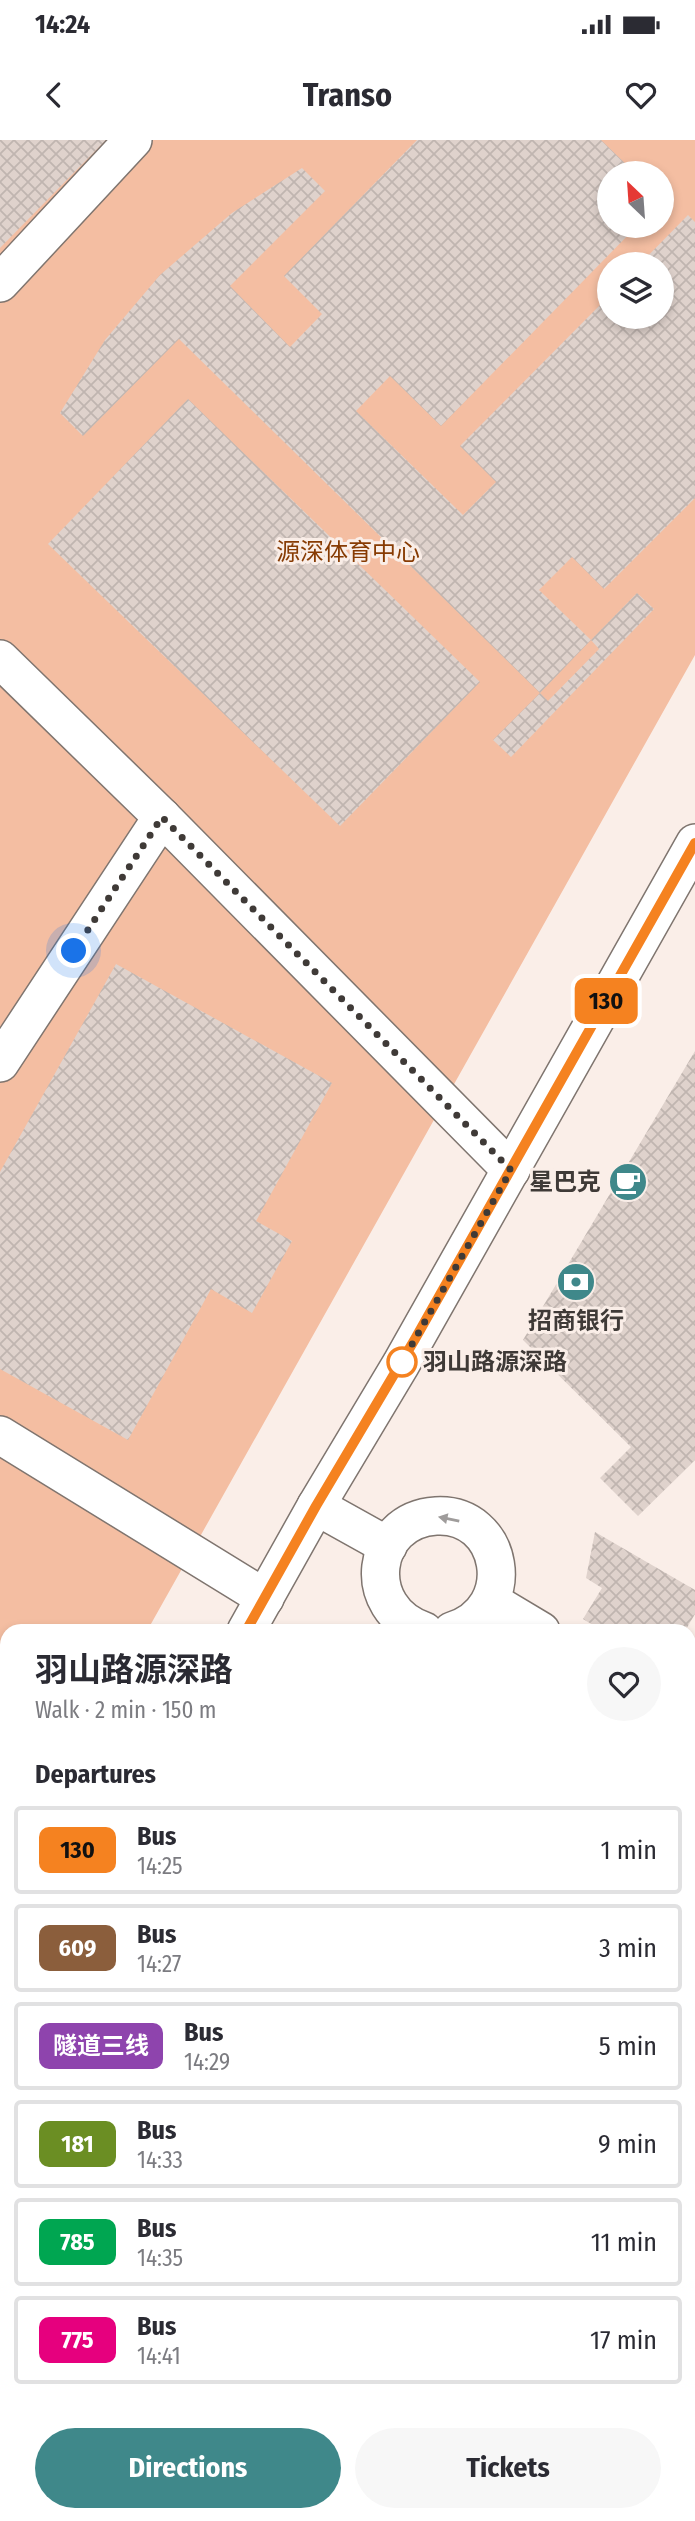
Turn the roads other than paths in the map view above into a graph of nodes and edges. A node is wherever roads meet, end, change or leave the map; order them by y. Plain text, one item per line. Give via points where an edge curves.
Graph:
1 (133, 140) edge
2 (0, 283) edge
3 (0, 659) edge
4 (162, 817) junction
5 (695, 843) edge
6 (0, 1063) edge
7 (511, 1170) junction
8 (0, 1435) edge
9 (316, 1506) junction
10 (388, 1546) junction
11 (265, 1598) junction
12 (491, 1601) junction
13 (250, 1624) edge
14 (407, 1624) edge
15 (470, 1624) edge
16 (529, 1624) edge

1 - 2 street
3 - 4 street
4 - 6 street
4 - 7 street
5 - 7 street
7 - 9 street
8 - 11 street
9 - 10 street
9 - 11 street
12 -> 10 street via 497,1582 496,1562 475,1529 457,1519 437,1516 418,1520
10 - 14 street via 380,1582 385,1600
11 - 13 street
12 - 15 street
12 - 16 street

